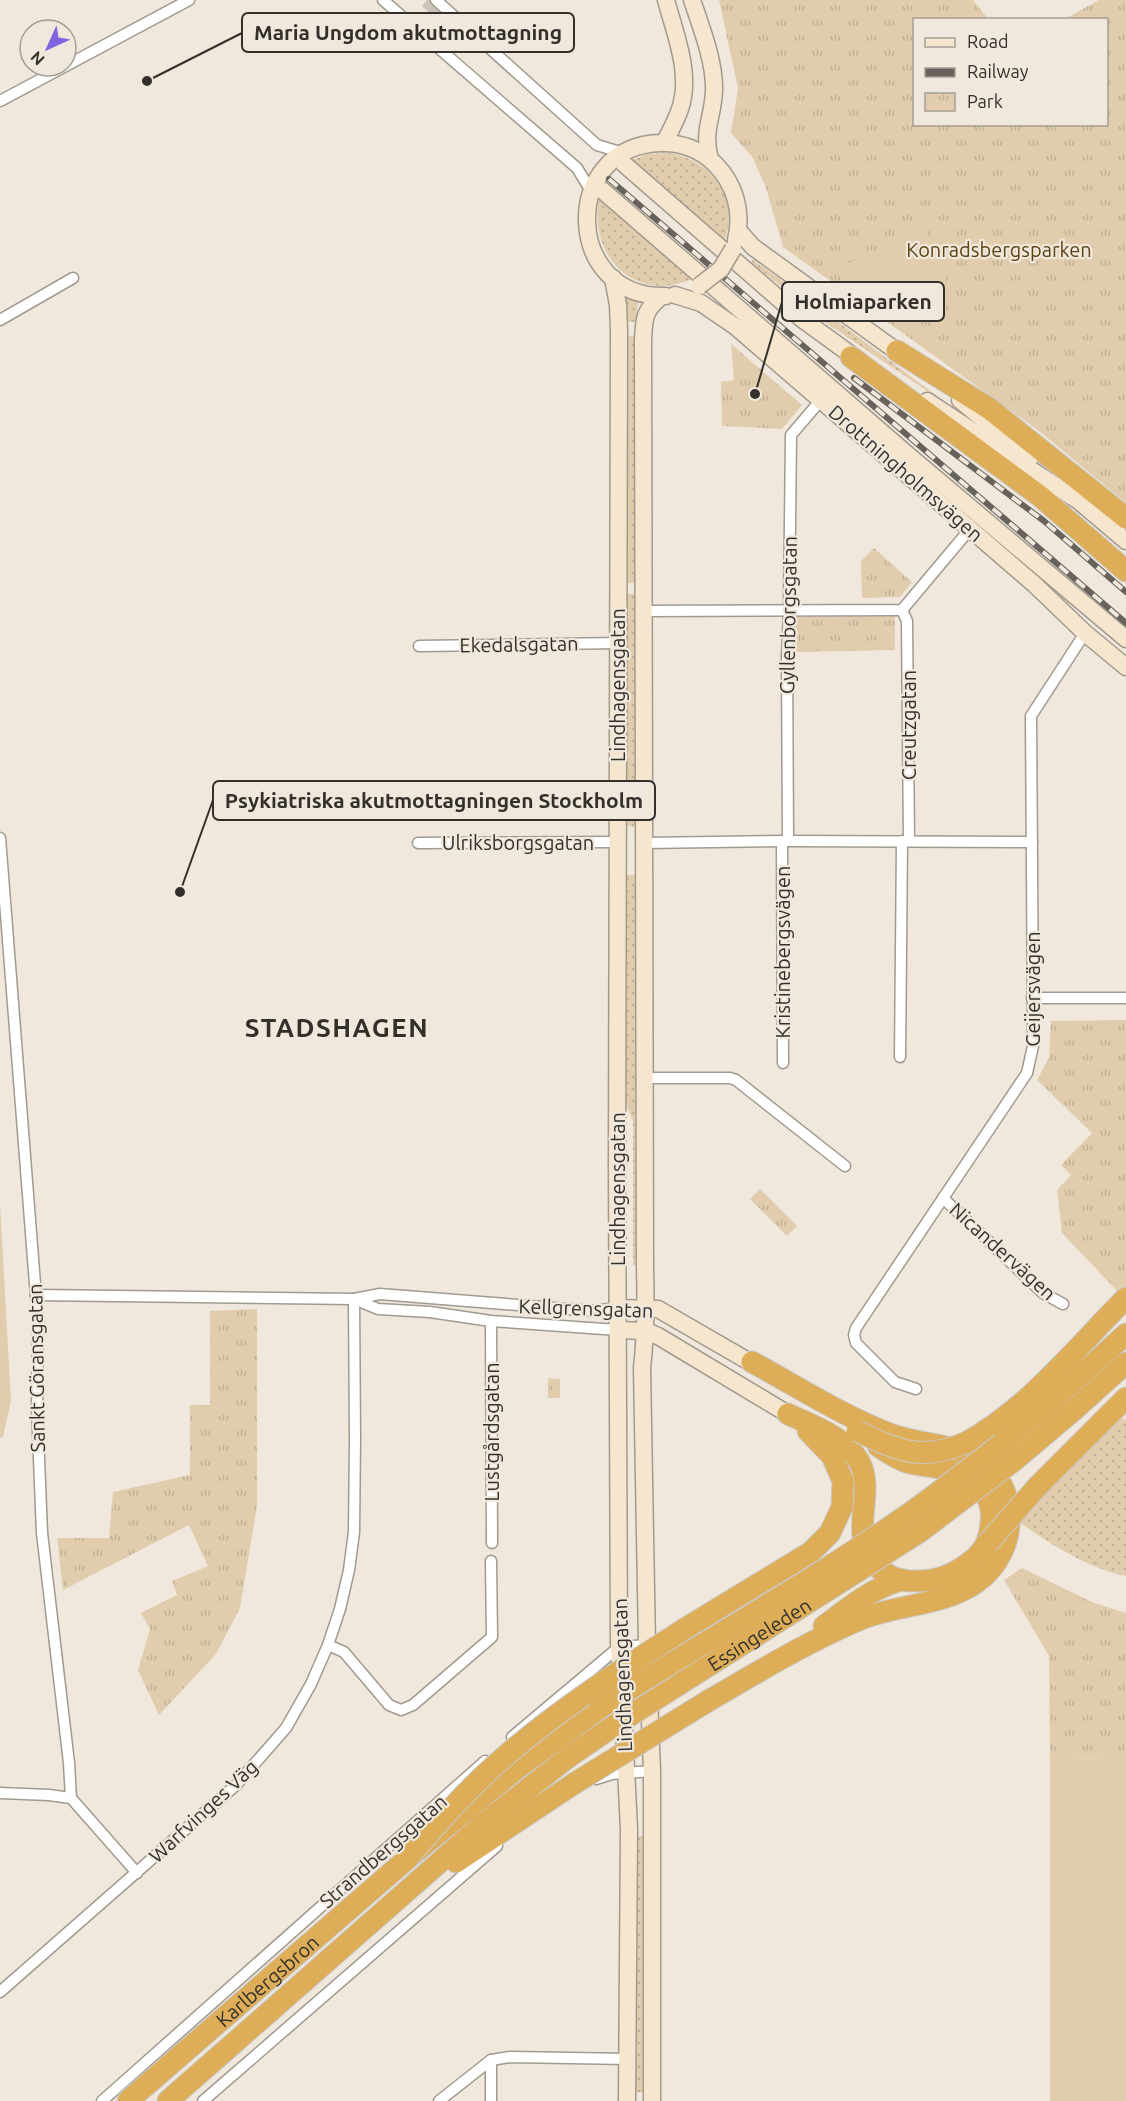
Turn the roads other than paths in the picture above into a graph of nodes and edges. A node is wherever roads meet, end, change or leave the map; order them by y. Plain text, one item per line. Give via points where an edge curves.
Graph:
1 (189, 0) edge
2 (384, 0) edge
3 (436, 0) edge
4 (666, 0) edge
5 (692, 0) edge
6 (705, 0) edge
7 (705, 41) junction
8 (0, 101) edge
9 (664, 143) junction
10 (624, 159) junction
11 (710, 159) junction
12 (596, 190) junction
13 (738, 230) junction
14 (74, 278) dead end
15 (613, 278) junction
16 (668, 295) junction
17 (0, 320) edge
18 (897, 351) junction
19 (851, 357) junction
20 (821, 400) junction
21 (1074, 498) junction
22 (1126, 518) edge
23 (970, 529) junction
24 (1126, 541) edge
25 (1025, 555) junction
26 (1126, 571) edge
27 (644, 610) junction
28 (789, 610) junction
29 (902, 610) junction
30 (1085, 633) junction
31 (1126, 639) edge
32 (618, 643) junction
33 (419, 646) dead end
34 (1126, 659) edge
35 (1126, 667) edge
36 (0, 838) edge
37 (785, 841) junction
38 (905, 841) junction
39 (617, 842) junction
40 (1032, 842) junction
41 (418, 843) dead end
42 (644, 843) junction
43 (0, 844) edge
44 (1032, 998) junction
45 (1126, 998) edge
46 (900, 1057) dead end
47 (783, 1063) dead end
48 (644, 1078) junction
49 (845, 1166) dead end
50 (943, 1198) junction
51 (36, 1295) junction
52 (1126, 1298) edge
53 (354, 1299) junction
54 (1063, 1304) dead end
55 (617, 1308) junction
56 (646, 1308) junction
57 (491, 1321) junction
58 (618, 1330) junction
59 (646, 1331) junction
60 (1126, 1334) edge
61 (752, 1362) junction
62 (1126, 1363) edge
63 (916, 1389) dead end
64 (797, 1393) joint
65 (1126, 1398) edge
66 (788, 1414) joint
67 (848, 1448) junction
68 (1009, 1451) junction
69 (618, 1471) junction
70 (644, 1473) junction
71 (492, 1543) dead end
72 (987, 1544) junction
73 (490, 1561) dead end
74 (902, 1580) junction
75 (328, 1645) junction
76 (647, 1645) junction
77 (619, 1647) junction
78 (786, 1656) junction
79 (652, 1771) junction
80 (626, 1774) junction
81 (0, 1793) edge
82 (71, 1798) junction
83 (407, 1859) junction
84 (137, 1873) junction
85 (393, 1904) junction
86 (0, 1992) edge
87 (629, 2059) junction
88 (491, 2060) junction
89 (102, 2101) edge
90 (128, 2101) edge
91 (168, 2101) edge
92 (203, 2101) edge
93 (439, 2101) edge
94 (492, 2101) edge
95 (627, 2101) edge
96 (652, 2101) edge

1 - 8 street
2 - 12 street, Drottningholmsvägen via 577,168
3 - 10 street via 597,145
4 - 9 street via 682,65 684,92 681,108
5 - 7 street
6 - 7 street
7 - 11 street via 714,90 706,129
9 - 10 street via 643,145
9 - 11 street via 693,149
10 - 12 street via 601,174
10 - 19 street via 802,319
11 - 13 street via 735,195
12 - 15 street via 586,217 587,235 597,259
12 - 25 street, Drottningholmsvägen
13 - 16 street, bridge via 733,249 721,268 699,286
13 - 18 street via 753,247
14 - 17 street
15 - 16 street, Drottningholmsvägen via 631,289
15 - 32 street, Lindhagensgatan via 619,317
16 - 20 street, Drottningholmsvägen via 693,300 714,311
16 - 27 street, Lindhagensgatan via 648,309 644,318
18 - 21 street
18 - 22 highway via 990,409
19 - 21 street
19 - 26 highway via 1025,485
20 - 23 street, Drottningholmsvägen
20 - 28 street, Gyllenborgsgatan via 790,435
21 - 24 street
23 - 29 street
23 - 30 street, Drottningholmsvägen
25 - 31 street, Drottningholmsvägen
25 - 34 street, Drottningholmsvägen
27 - 28 street
27 - 42 street, Lindhagensgatan
28 - 29 street
28 - 37 street, Gyllenborgsgatan
29 - 38 street, Creutzgatan via 907,621
30 - 35 street, Drottningholmsvägen
30 - 40 street, Geijersvägen via 1031,716
32 - 33 street, Ekedalsgatan
32 - 39 street, Lindhagensgatan
36 - 43 street, Sankt Göransgatan
37 - 38 street, Kristinebergsvägen
37 - 42 street, Kristinebergsvägen
37 - 47 street, Kristinebergsvägen
38 - 40 street, Kristinebergsvägen
38 - 46 street
39 - 41 street, Ulriksborgsgatan
39 - 42 street
39 - 55 street, Lindhagensgatan
40 - 44 street, Geijersvägen
42 - 48 street, Lindhagensgatan
43 - 51 street, Sankt Göransgatan
44 - 45 street
44 - 50 street, Geijersvägen via 1033,1046 1027,1074
48 - 49 street via 736,1080
48 - 56 street, Lindhagensgatan
50 - 54 street, Nicandervägen via 1043,1293
50 - 63 street, Geijersvägen via 854,1335 856,1343 895,1382
51 - 53 street, Kellgrensgatan
51 - 82 street, Sankt Göransgatan via 41,1522
52 - 67 highway, bridge via 1023,1401 965,1443 926,1454
53 - 55 street, Kellgrensgatan via 380,1294 593,1311
53 - 57 street, Kellgrensgatan via 378,1310 430,1312
53 - 75 street, Warfvinges Väg via 354,1532 343,1598
55 - 56 street, Kellgrensgatan
55 - 58 street, Lindhagensgatan
56 - 59 street, Lindhagensgatan
56 - 61 street, Kellgrensgatan via 669,1314
57 - 58 street, Kellgrensgatan
57 - 71 street, Lustgårdsgatan
58 - 59 street, Kellgrensgatan
58 - 69 street, Lindhagensgatan
59 - 66 street, Kellgrensgatan
59 - 70 street, Lindhagensgatan via 642,1368
60 - 68 highway, Essingeleden
61 - 64 street, Kellgrensgatan
61 - 78 highway via 892,1435 974,1457 998,1480 1010,1509 1006,1547 979,1581 944,1598 861,1619
62 - 68 highway, Essingeleden via 1074,1410
64 - 67 highway
65 - 72 highway, bridge via 1038,1486
66 - 67 highway via 824,1446
67 - 72 highway, bridge via 948,1469 972,1480 982,1489 993,1512
67 - 74 highway, bridge via 863,1469 862,1535 866,1549 878,1568
67 - 83 highway, bridge via 842,1507 822,1543 550,1720 451,1807
68 - 83 highway, Essingeleden, bridge via 576,1724
68 - 85 highway, Essingeleden, bridge via 918,1533 570,1756 483,1824
69 - 70 street
69 - 77 street, Lindhagensgatan
70 - 76 street, Lindhagensgatan
72 - 74 highway via 978,1556 951,1574 936,1580
73 - 75 street via 492,1637 413,1705 401,1710 389,1705 344,1652
74 - 78 highway via 872,1591
75 - 84 street, Warfvinges Väg via 296,1712 273,1744 236,1785
76 - 77 street
76 - 79 street, Lindhagensgatan
77 - 80 street, Lindhagensgatan
77 - 89 street, Strandbergsgatan
78 - 85 highway, bridge via 575,1783
79 - 80 street
79 - 96 street, Lindhagensgatan
80 - 87 street, Lindhagensgatan
80 - 92 street via 574,1785 544,1806
81 - 82 street
82 - 84 street
83 - 90 highway, Karlbergsbron
84 - 86 street, Warfvinges Väg
85 - 91 highway, Karlbergsbron
87 - 88 street
87 - 95 street, Lindhagensgatan
88 - 93 street
88 - 94 street

